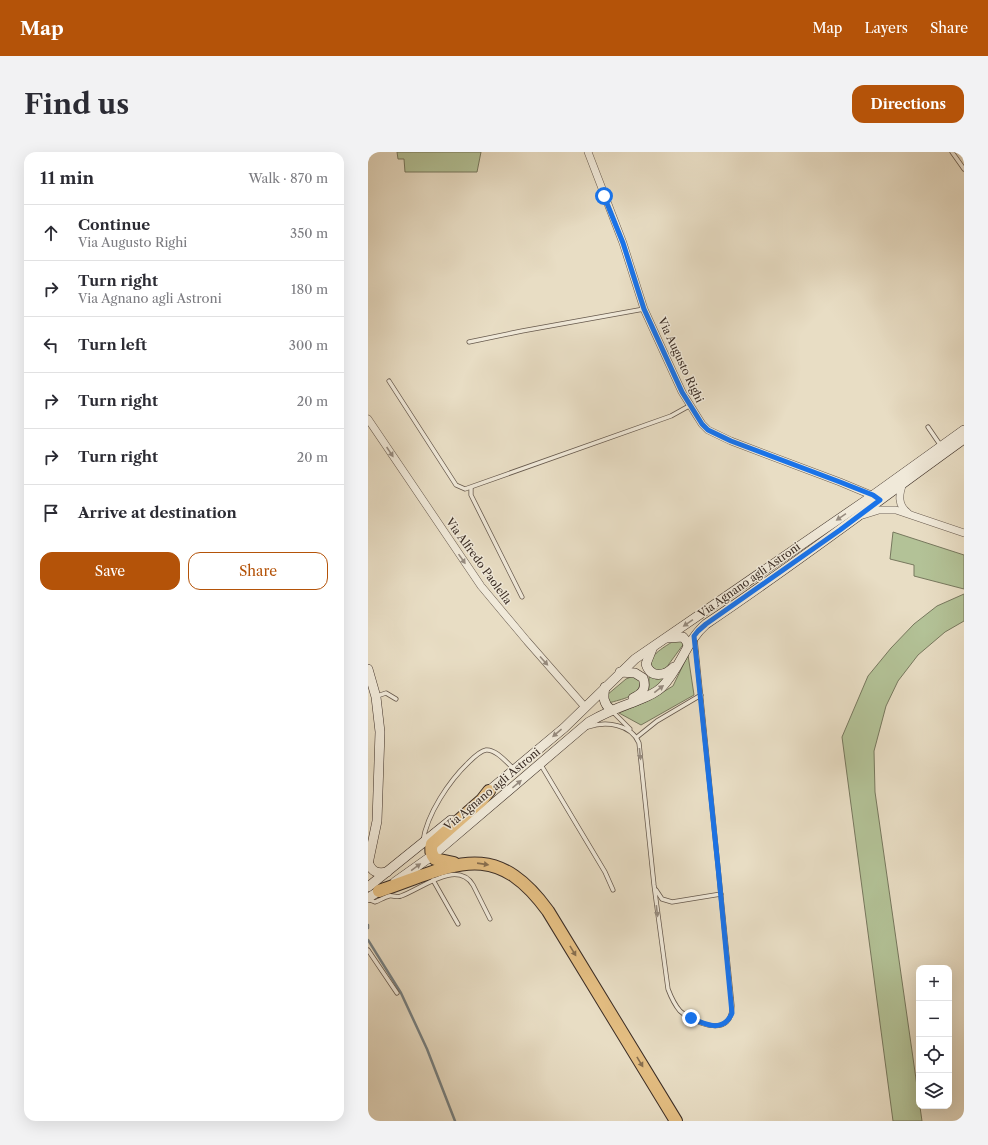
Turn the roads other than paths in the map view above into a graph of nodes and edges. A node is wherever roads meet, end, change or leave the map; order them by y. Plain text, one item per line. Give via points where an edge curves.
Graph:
1 (588, 152) edge
2 (952, 152) edge
3 (964, 169) edge
4 (644, 309) junction
5 (470, 342) dead end
6 (389, 381) dead end
7 (689, 406) junction
8 (368, 419) edge
9 (928, 427) dead end
10 (964, 430) edge
11 (964, 439) edge
12 (942, 446) junction
13 (903, 482) junction
14 (471, 488) junction
15 (876, 498) junction
16 (908, 513) junction
17 (856, 518) junction
18 (964, 533) edge
19 (522, 597) dead end
20 (694, 636) junction
21 (665, 638) junction
22 (688, 646) junction
23 (652, 647) junction
24 (680, 661) junction
25 (368, 669) edge
26 (620, 672) junction
27 (606, 687) junction
28 (700, 695) junction
29 (376, 697) junction
30 (396, 698) dead end
31 (585, 707) junction
32 (611, 710) junction
33 (578, 731) junction
34 (632, 733) junction
35 (636, 737) junction
36 (540, 764) junction
37 (515, 769) junction
38 (489, 791) junction
39 (423, 842) junction
40 (432, 856) junction
41 (368, 863) edge
42 (460, 864) junction
43 (387, 872) junction
44 (433, 880) junction
45 (654, 885) junction
46 (613, 890) dead end
47 (371, 894) edge
48 (721, 894) junction
49 (490, 919) dead end
50 (458, 924) dead end
51 (368, 950) edge
52 (397, 993) dead end
53 (676, 1121) edge

1 - 4 street, Via Augusto Righi via 623,243
2 - 3 lane
4 - 5 lane
4 - 7 street, Via Augusto Righi
6 - 14 lane via 456,485 465,489
7 - 14 lane via 671,416
7 - 15 street, Via Augusto Righi via 708,430 718,435
8 -> 31 street, Via Alfredo Paolella via 481,586
9 - 12 lane
10 - 12 main road, Via Agnano agli Astroni
11 - 13 main road, Via Agnano agli Astroni
12 - 15 main road, Via Agnano agli Astroni
13 - 15 main road, Via Agnano agli Astroni
13 - 16 street via 900,506
14 - 19 lane via 471,495
15 - 17 main road, Via Agnano agli Astroni
15 -> 21 main road, Via Agnano agli Astroni
16 - 17 street via 879,510
16 - 18 street
17 - 20 main road, Via Agnano agli Astroni via 706,624
20 - 22 main road, Via Agnano agli Astroni
20 - 28 lane
21 - 22 main road via 683,637
21 - 23 main road, Via Agnano agli Astroni
22 - 24 main road, Via Agnano agli Astroni
23 - 24 main road via 646,664 654,675 664,675
23 - 26 main road, Via Agnano agli Astroni
32 -> 24 main road, Via Agnano agli Astroni via 661,689
25 - 29 main road
26 - 27 main road, Via Agnano agli Astroni
26 - 32 main road via 641,676 645,682 644,690 639,696 622,702
27 - 31 main road, Via Agnano agli Astroni
27 - 32 main road via 603,698
28 - 35 lane
28 - 48 lane
29 - 30 lane via 386,693
29 - 41 main road via 380,732 377,816
31 -> 37 main road, Via Agnano agli Astroni
32 - 33 main road, Via Agnano agli Astroni
32 - 34 lane
33 - 34 lane via 591,726 609,724 622,726
33 - 36 main road, Via Agnano agli Astroni
34 - 35 lane
35 -> 45 lane via 639,743
40 -> 36 main road, Via Agnano agli Astroni
36 - 46 lane via 605,872
37 - 38 main road, Via Agnano agli Astroni
37 - 39 lane via 491,751 486,750 473,758 450,782 441,797 424,831
38 - 39 main road, Via Agnano agli Astroni
38 - 40 highway via 432,844
39 - 43 main road, Via Agnano agli Astroni
40 - 42 highway via 439,861
47 -> 40 main road, Via Agnano agli Astroni via 401,878
41 - 43 main road via 376,873
42 - 47 highway
42 -> 53 highway via 479,863 498,867 520,879 539,897
43 - 47 main road, Via Agnano agli Astroni
44 - 47 lane via 399,897 390,895 375,902
44 - 49 lane via 451,875 466,877 473,885
44 - 50 lane
45 - 48 lane via 662,898 672,902
45 -> 48 lane via 665,975 671,997 681,1012 708,1025 717,1026 729,1020 732,1013
51 - 52 lane

